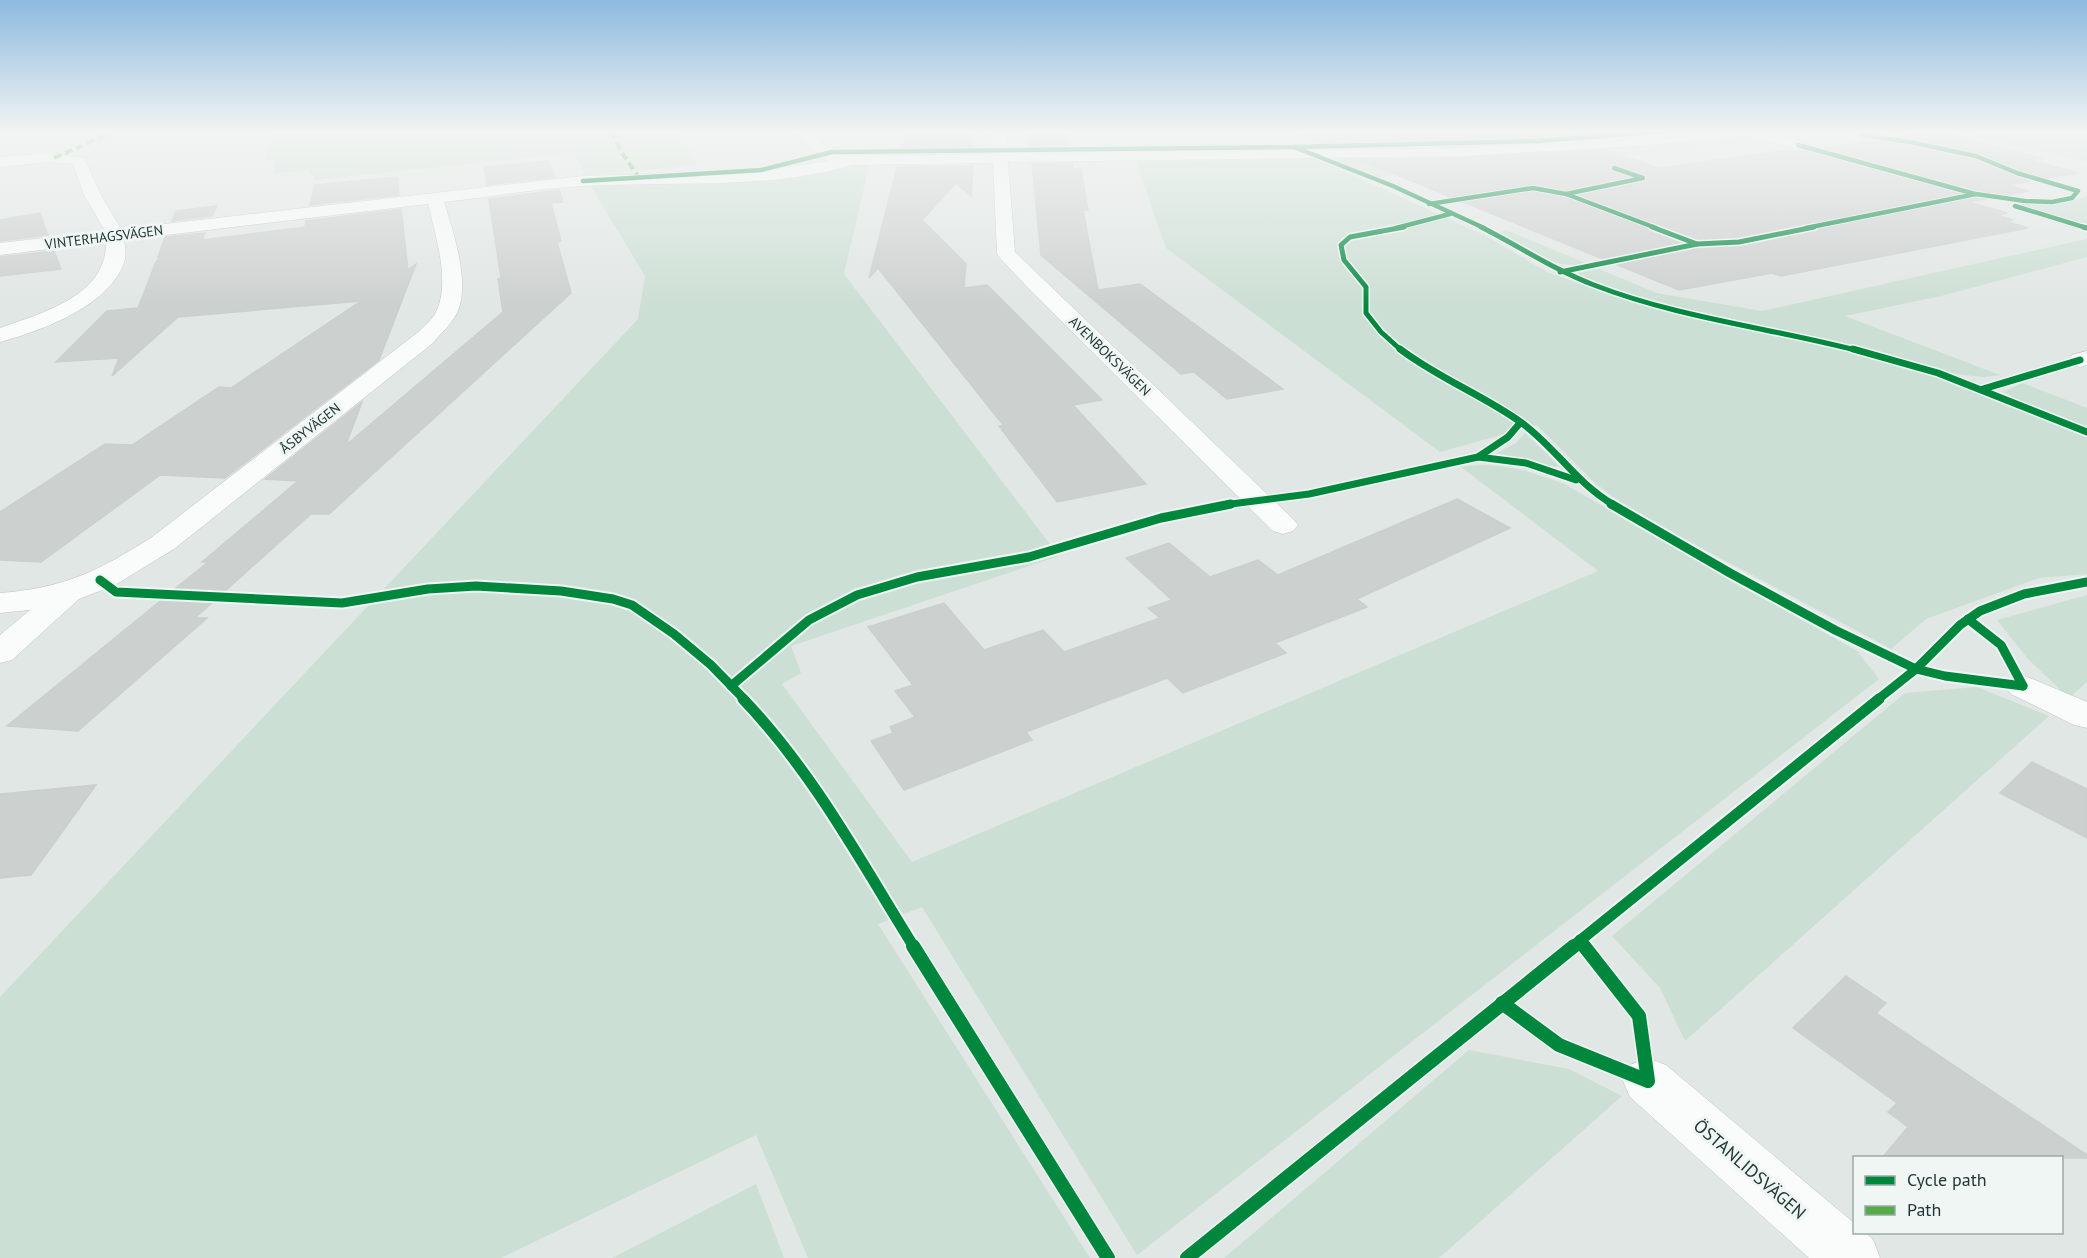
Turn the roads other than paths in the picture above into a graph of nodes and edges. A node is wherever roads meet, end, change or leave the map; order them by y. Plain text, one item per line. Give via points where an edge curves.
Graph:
1 (90, 190) edge
2 (507, 190) edge
3 (1003, 190) edge
4 (435, 198) junction
5 (115, 235) junction
6 (0, 249) edge
7 (0, 335) edge
8 (1283, 525) dead end
9 (67, 594) junction
10 (0, 603) edge
11 (0, 653) edge
12 (2023, 686) dead end
13 (2087, 716) edge
14 (1648, 1081) dead end
15 (1852, 1258) edge

1 - 5 street
2 - 4 street, VINTERHAGSVÄGEN
3 - 8 street, AVENBOKSVÄGEN via 1006,253
4 - 5 street, VINTERHAGSVÄGEN
4 - 9 street, ÅSBYVÄGEN via 448,249 450,293 448,311 425,338 163,543 121,571
5 - 6 street, VINTERHAGSVÄGEN
5 - 7 street via 117,261 112,273 98,287 69,308
9 - 10 street, ÅSBYVÄGEN
9 - 11 street, ÅSBYVÄGEN
12 - 13 street
14 - 15 street, ÖSTANLIDSVÄGEN

